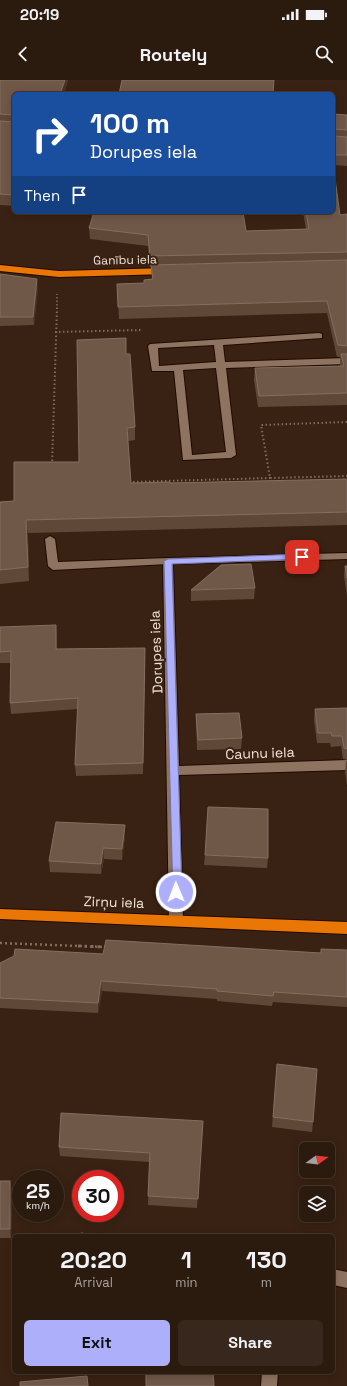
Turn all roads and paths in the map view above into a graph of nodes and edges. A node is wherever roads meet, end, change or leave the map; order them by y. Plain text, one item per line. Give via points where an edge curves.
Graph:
1 (0, 268) edge
2 (180, 271) edge
3 (59, 274) junction
4 (55, 332) junction
5 (319, 336) dead end
6 (218, 342) junction
7 (153, 346) junction
8 (347, 362) edge
9 (220, 365) junction
10 (178, 367) junction
11 (347, 422) edge
12 (52, 468) edge
13 (347, 476) edge
14 (270, 478) junction
15 (122, 482) edge
16 (50, 539) dead end
17 (347, 556) edge
18 (168, 561) junction
19 (347, 765) edge
20 (174, 772) junction
21 (0, 914) edge
22 (176, 921) junction
23 (347, 928) edge
24 (0, 943) edge
25 (110, 947) edge
26 (335, 1277) edge
27 (347, 1280) edge
28 (270, 1374) edge
29 (269, 1386) edge

1 - 3 highway, Ganību iela
2 - 3 highway, Ganību iela
3 - 4 path
4 - 7 path via 142,328 142,346
4 - 12 path
5 - 6 street
6 - 7 street
6 - 9 street
7 - 10 street via 155,369
8 - 9 street
9 - 10 street
9 - 10 street via 231,455 188,458
11 - 14 path via 262,425
13 - 14 path
14 - 15 path
16 - 18 street via 54,566
17 - 18 street
18 - 20 street, Dorupes iela
19 - 20 street, Caunu iela
20 - 22 street, Dorupes iela
21 - 22 highway, Zirņu iela
22 - 23 highway, Zirņu iela
24 - 25 path
26 - 27 street
28 - 29 street

